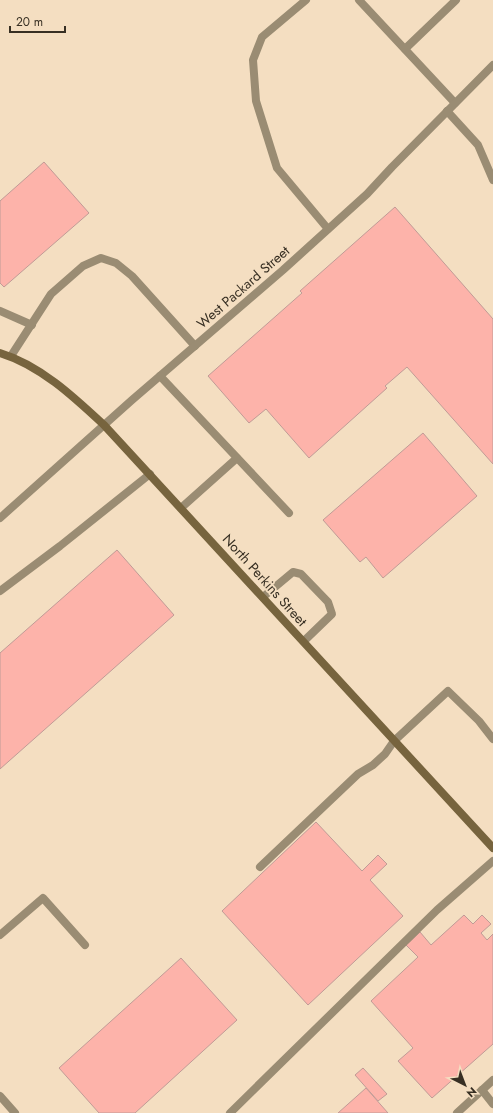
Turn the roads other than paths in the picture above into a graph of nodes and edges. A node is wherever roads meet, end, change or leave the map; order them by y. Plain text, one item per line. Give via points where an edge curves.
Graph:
1 (306, 0) edge
2 (359, 0) edge
3 (456, 0) edge
4 (405, 49) junction
5 (493, 65) edge
6 (455, 103) junction
7 (447, 111) junction
8 (493, 180) edge
9 (328, 229) junction
10 (0, 311) edge
11 (32, 325) junction
12 (195, 346) junction
13 (0, 353) edge
14 (11, 356) junction
15 (160, 376) junction
16 (104, 425) junction
17 (237, 458) junction
18 (150, 474) junction
19 (182, 508) junction
20 (289, 513) dead end
21 (0, 518) edge
22 (0, 591) edge
23 (263, 597) junction
24 (304, 641) junction
25 (493, 739) edge
26 (394, 740) junction
27 (493, 848) edge
28 (493, 861) edge
29 (260, 867) dead end
30 (0, 935) edge
31 (85, 945) dead end
32 (493, 1080) edge
33 (482, 1090) junction
34 (0, 1096) edge
35 (493, 1104) edge
36 (15, 1113) edge
37 (230, 1113) edge
38 (456, 1113) edge

1 - 9 street via 262,38 253,60 256,101 278,168
2 - 4 street
3 - 4 street
4 - 6 street
5 - 6 street, West Packard Street
6 - 7 street, West Packard Street
7 - 8 street via 478,145
7 - 9 street, West Packard Street via 367,194
9 - 12 street, West Packard Street
10 - 11 street
11 - 12 street via 51,294 83,266 101,258 116,263 132,276
11 - 14 street
12 - 15 street, West Packard Street
13 - 14 street, North Perkins Street
14 - 16 street, North Perkins Street via 54,382
15 - 16 street, West Packard Street
15 - 17 street
16 - 18 street, North Perkins Street
16 - 21 street, West Packard Street
17 - 19 street
17 - 20 street
18 - 19 street, North Perkins Street
18 - 22 street
19 - 23 street, North Perkins Street
23 - 24 street, North Perkins Street
23 - 24 street via 293,572 301,574 328,602 332,614
24 - 26 street, North Perkins Street
25 - 26 street via 479,721 448,691
26 - 27 street, North Perkins Street
26 - 29 street via 385,754 358,774
28 - 37 street via 436,910
30 - 31 street via 43,898
32 - 33 street
33 - 35 street
33 - 38 street
34 - 36 street

